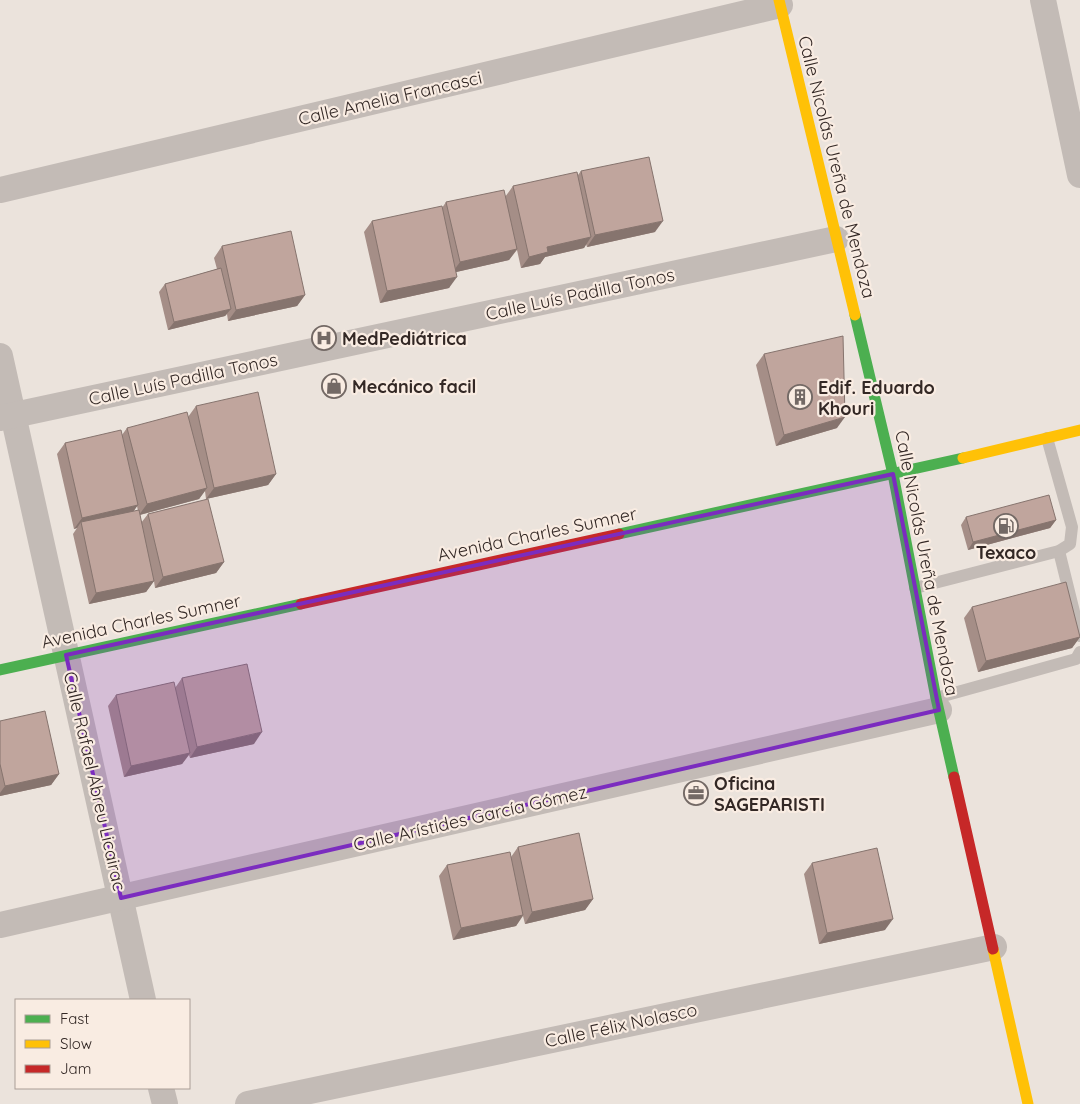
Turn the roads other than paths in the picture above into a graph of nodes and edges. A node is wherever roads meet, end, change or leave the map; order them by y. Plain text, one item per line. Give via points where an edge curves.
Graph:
1 (1043, 0) edge
2 (780, 2) edge
3 (1080, 175) edge
4 (0, 190) edge
5 (836, 239) junction
6 (0, 356) edge
7 (6, 416) edge
8 (1080, 430) edge
9 (1046, 438) junction
10 (894, 474) junction
11 (1059, 552) junction
12 (915, 588) junction
13 (1080, 636) edge
14 (1080, 652) edge
15 (66, 655) junction
16 (0, 670) edge
17 (938, 704) junction
18 (121, 898) junction
19 (0, 925) edge
20 (994, 947) junction
21 (143, 999) edge
22 (161, 1089) edge
23 (165, 1104) edge
24 (248, 1104) edge
25 (1028, 1104) edge

1 - 3 street
2 - 4 street, Calle Amelia Francasci
2 - 5 street, Calle Nicolás Ureña de Mendoza
5 - 7 street, Calle Luís Padilla Tonos
5 - 10 street, Calle Nicolás Ureña de Mendoza
6 - 7 street, Calle Rafael Abreu Licairac
7 - 15 street, Calle Rafael Abreu Licairac
8 - 9 street, Avenida Charles Sumner
9 - 10 street, Avenida Charles Sumner
9 - 11 lane via 1072,527 1070,544
10 - 12 street, Calle Nicolás Ureña de Mendoza
10 - 15 street, Avenida Charles Sumner
11 - 12 lane
11 - 13 lane
12 - 17 street, Calle Nicolás Ureña de Mendoza
14 - 17 lane via 1076,659
15 - 16 street, Avenida Charles Sumner
15 - 18 street, Calle Rafael Abreu Licairac
17 - 18 street, Calle Arístides García Gómez
17 - 20 street, Calle Nicolás Ureña de Mendoza
18 - 19 street, Calle Arístides García Gómez
18 - 21 street, Calle Rafael Abreu Licairac
20 - 24 street, Calle Félix Nolasco
20 - 25 street, Calle Nicolás Ureña de Mendoza
22 - 23 street

